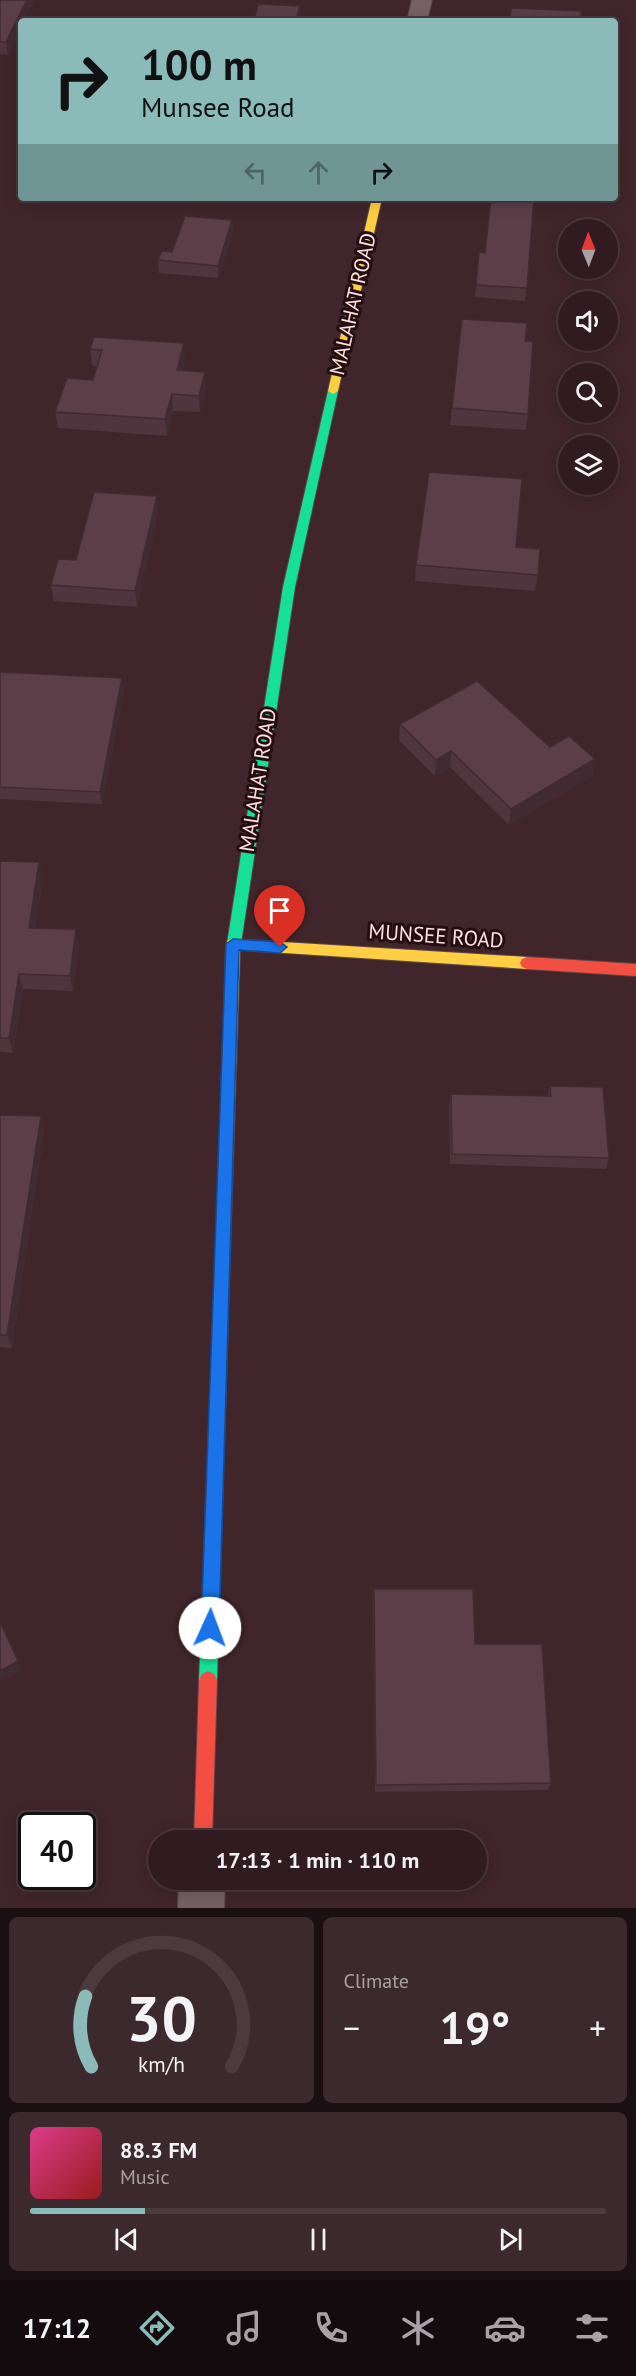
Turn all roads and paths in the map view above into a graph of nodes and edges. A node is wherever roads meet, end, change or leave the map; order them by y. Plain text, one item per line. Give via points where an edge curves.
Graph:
1 (422, 0) edge
2 (418, 18) edge
3 (376, 201) edge
4 (233, 944) junction
5 (636, 970) edge
6 (203, 1830) edge
7 (202, 1890) edge
8 (201, 1908) edge

1 - 2 street
3 - 4 street, MALAHAT ROAD via 289,587
4 - 5 street, MUNSEE ROAD
4 - 6 street, MALAHAT ROAD
7 - 8 street

